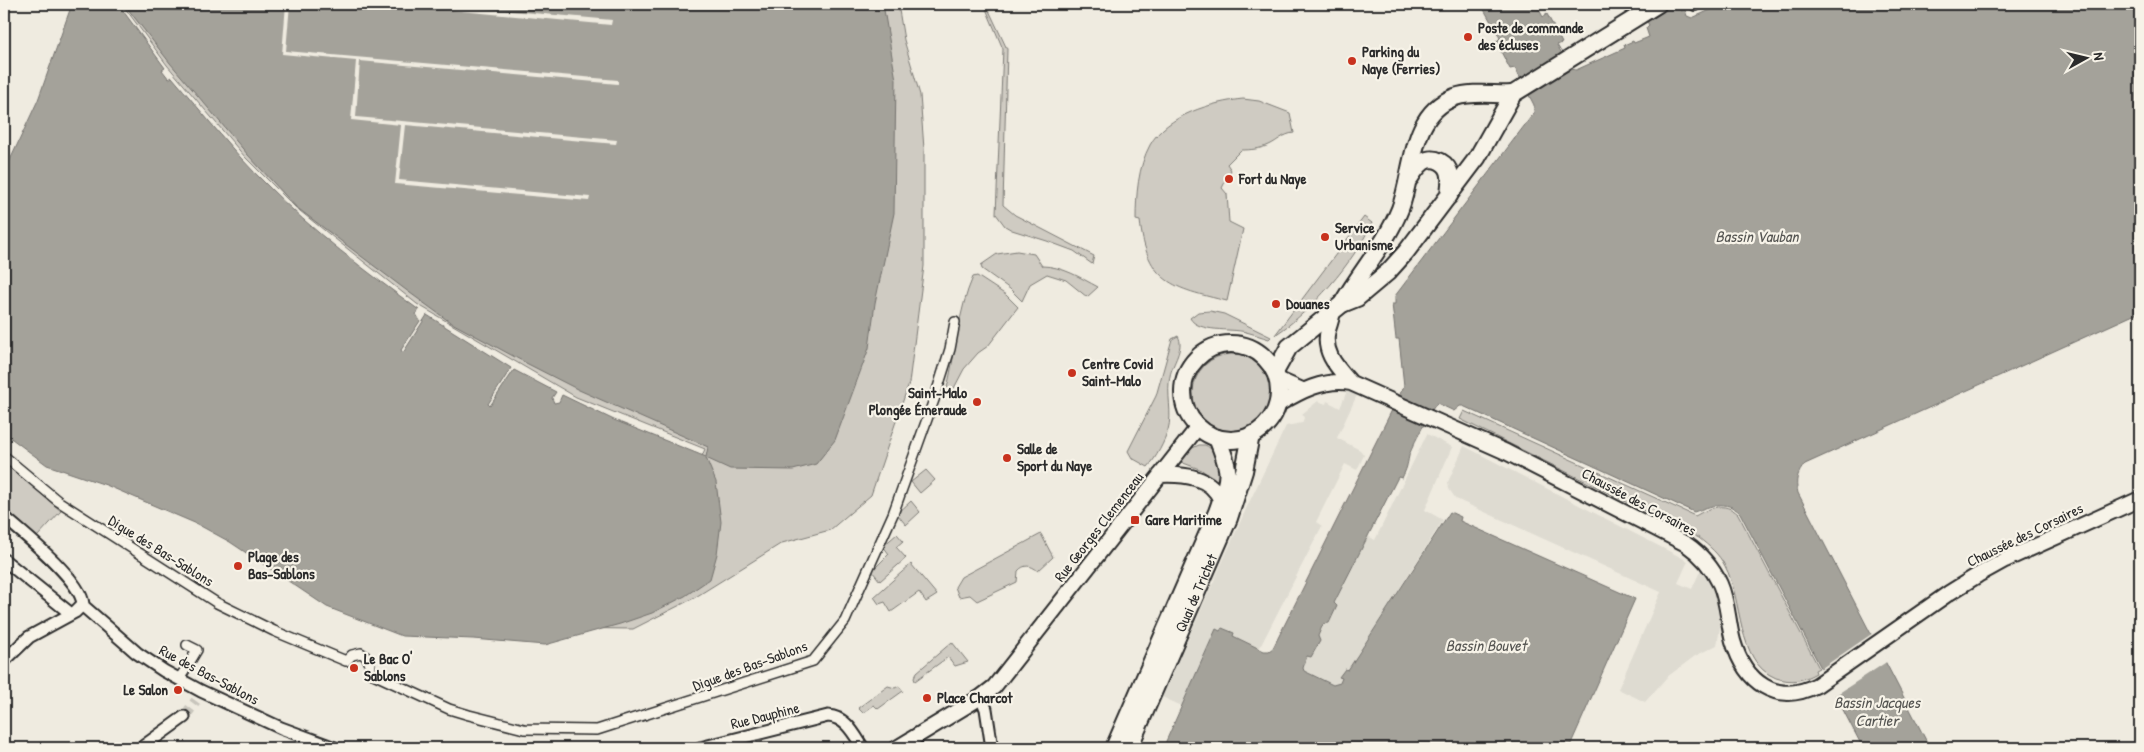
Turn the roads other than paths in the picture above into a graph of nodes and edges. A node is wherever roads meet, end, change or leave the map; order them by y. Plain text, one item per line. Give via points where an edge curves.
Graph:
1 (1658, 4) edge
2 (1513, 94) junction
3 (1409, 180) junction
4 (1449, 196) junction
5 (1337, 308) junction
6 (955, 322) dead end
7 (1289, 347) junction
8 (1258, 352) junction
9 (1276, 376) junction
10 (1356, 385) junction
11 (1302, 390) junction
12 (1277, 405) junction
13 (1198, 427) junction
14 (1251, 435) junction
15 (1217, 438) junction
16 (4, 456) edge
17 (1160, 475) junction
18 (2140, 499) edge
19 (1221, 501) junction
20 (4, 517) edge
21 (4, 560) edge
22 (82, 605) junction
23 (70, 613) junction
24 (187, 645) dead end
25 (191, 660) dead end
26 (4, 661) edge
27 (982, 697) junction
28 (184, 717) tunnel mouth
29 (141, 748) edge
30 (331, 748) edge
31 (700, 748) edge
32 (863, 748) edge
33 (897, 748) edge
34 (992, 748) edge
35 (1114, 748) edge
36 (1129, 748) edge

1 - 2 main road
2 - 3 main road via 1455,97 1439,108 1427,120 1418,137
2 - 4 main road via 1477,158
3 - 4 main road via 1422,163 1430,159 1440,161 1449,169
3 - 5 main road via 1389,232
4 - 5 main road via 1388,272 1357,298
5 - 7 main road
5 - 10 street via 1328,330 1327,347 1337,368
6 - 16 street, Digue des Bas-Sablons via 935,397 893,514 845,621 814,661 597,730 524,729 449,709 369,672 370,662 360,653 346,661 274,632 217,603 58,502
7 - 8 main road
7 - 9 main road
8 - 9 main road via 1268,361
8 - 13 main road via 1238,344 1217,345 1193,361 1186,374 1184,402
9 - 11 street
9 - 12 main road via 1279,388
10 - 11 street, Chaussée des Corsaires via 1343,382
10 - 18 street, Chaussée des Corsaires via 1506,452 1693,549 1708,562 1721,586 1736,648 1747,671 1769,690 1789,693 1808,690 1822,683 1978,574
11 - 12 street, Chaussée des Corsaires
12 - 14 main road via 1267,423
13 - 15 main road
13 - 17 street, Rue Georges Clemenceau
14 - 15 main road via 1234,440
14 - 36 main road, Quai de Trichet via 1229,518
15 - 19 main road, Quai de Trichet via 1228,464 1228,481
17 - 19 street via 1196,478 1217,491
17 - 27 street, Rue Georges Clemenceau via 994,687
19 - 35 main road, Quai de Trichet
20 - 22 street via 67,575 82,596
21 - 23 street
22 - 23 street
22 - 30 street, Rue des Bas-Sablons via 137,652 182,675 198,696
23 - 26 street via 29,637
24 - 25 street via 197,650
27 - 33 street, Rue Georges Clemenceau
27 - 34 street
28 - 29 street
31 - 32 street, Rue Dauphine via 828,716 838,716 845,722

